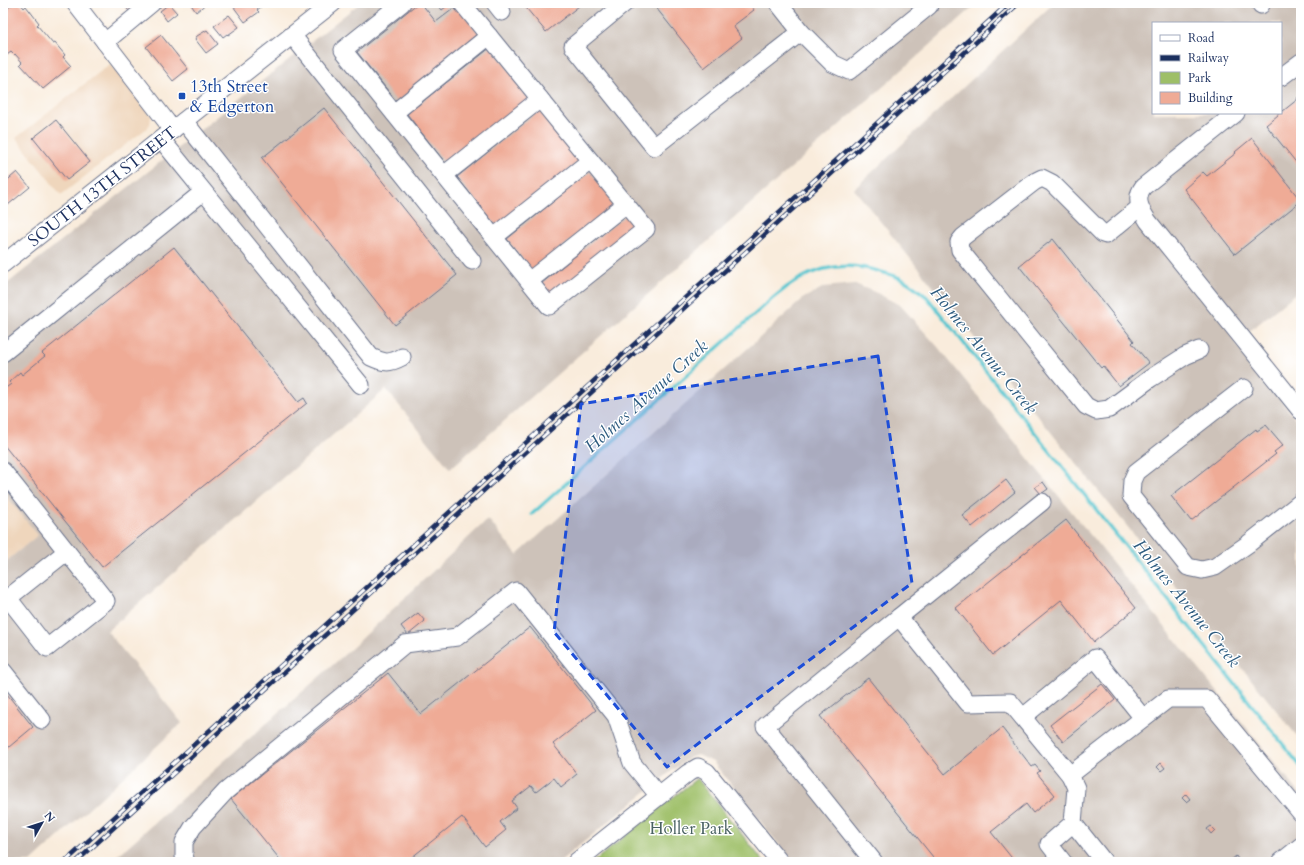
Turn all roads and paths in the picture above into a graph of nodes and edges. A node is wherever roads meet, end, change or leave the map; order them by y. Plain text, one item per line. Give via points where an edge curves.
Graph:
1 (75, 3) edge
2 (152, 3) edge
3 (333, 3) edge
4 (402, 3) edge
5 (462, 3) edge
6 (625, 3) edge
7 (778, 3) edge
8 (926, 3) edge
9 (801, 32) junction
10 (292, 35) junction
11 (489, 36) junction
12 (105, 42) junction
13 (1301, 62) edge
14 (1282, 77) edge
15 (540, 99) junction
16 (394, 113) junction
17 (1235, 114) edge
18 (173, 130) junction
19 (590, 161) junction
20 (444, 175) junction
21 (203, 192) junction
22 (1139, 201) junction
23 (626, 204) junction
24 (494, 238) junction
25 (472, 261) dead end
26 (3, 264) edge
27 (529, 281) junction
28 (1199, 350) dead end
29 (3, 352) edge
30 (402, 357) dead end
31 (361, 385) dead end
32 (1244, 388) dead end
33 (1301, 411) edge
34 (3, 471) edge
35 (1042, 502) dead end
36 (1301, 502) edge
37 (66, 552) junction
38 (899, 617) junction
39 (3, 671) edge
40 (1023, 717) junction
41 (1143, 718) junction
42 (42, 720) dead end
43 (1070, 776) junction
44 (659, 796) junction
45 (1301, 813) edge
46 (1073, 823) junction
47 (1301, 846) edge
48 (186, 862) edge
49 (576, 862) edge
50 (780, 862) edge
51 (874, 862) edge
52 (1063, 862) edge
53 (1104, 862) edge
54 (1281, 862) edge

1 - 12 street
2 - 12 street
3 - 10 street, SOUTH 13TH STREET
4 - 16 street via 343,50
5 - 11 street
6 - 9 street via 573,46 654,147
7 - 9 street
8 - 9 street via 929,6 849,71 832,63
10 - 18 street, SOUTH 13TH STREET
10 - 25 street
11 - 15 street
11 - 16 street
12 - 18 street
13 - 14 street
15 - 19 street
15 - 20 street
16 - 20 street
17 - 22 street via 1143,187
18 - 21 street
18 - 26 street, SOUTH 13TH STREET
18 - 30 street via 371,357 382,362 393,362
19 - 23 street
19 - 24 street
20 - 24 street
21 - 29 street
21 - 31 street
22 - 28 street via 1106,235 1052,183 1042,178 962,237 959,242 960,250 1086,406 1096,411 1109,409 1151,378
22 - 33 street via 1148,221
23 - 27 street
23 - 27 street via 646,229 548,306
24 - 27 street
32 - 36 street via 1136,472 1132,481 1131,496 1188,567 1202,570 1215,567
34 - 37 street
35 - 38 street
37 - 37 street via 106,601 47,648 8,598
38 - 40 street via 968,703 1010,702
38 - 51 street via 765,726
39 - 42 street
40 - 41 street via 1095,658
40 - 43 street
41 - 43 street
41 - 45 street via 1168,698 1207,699
43 - 46 street via 1076,788
44 - 48 street via 632,763 616,716 516,591 458,637 405,644 398,649 226,791 193,827 184,842
44 - 49 street
44 - 50 street via 698,767 707,772
46 - 52 street via 1049,844
46 - 53 street
47 - 54 street

